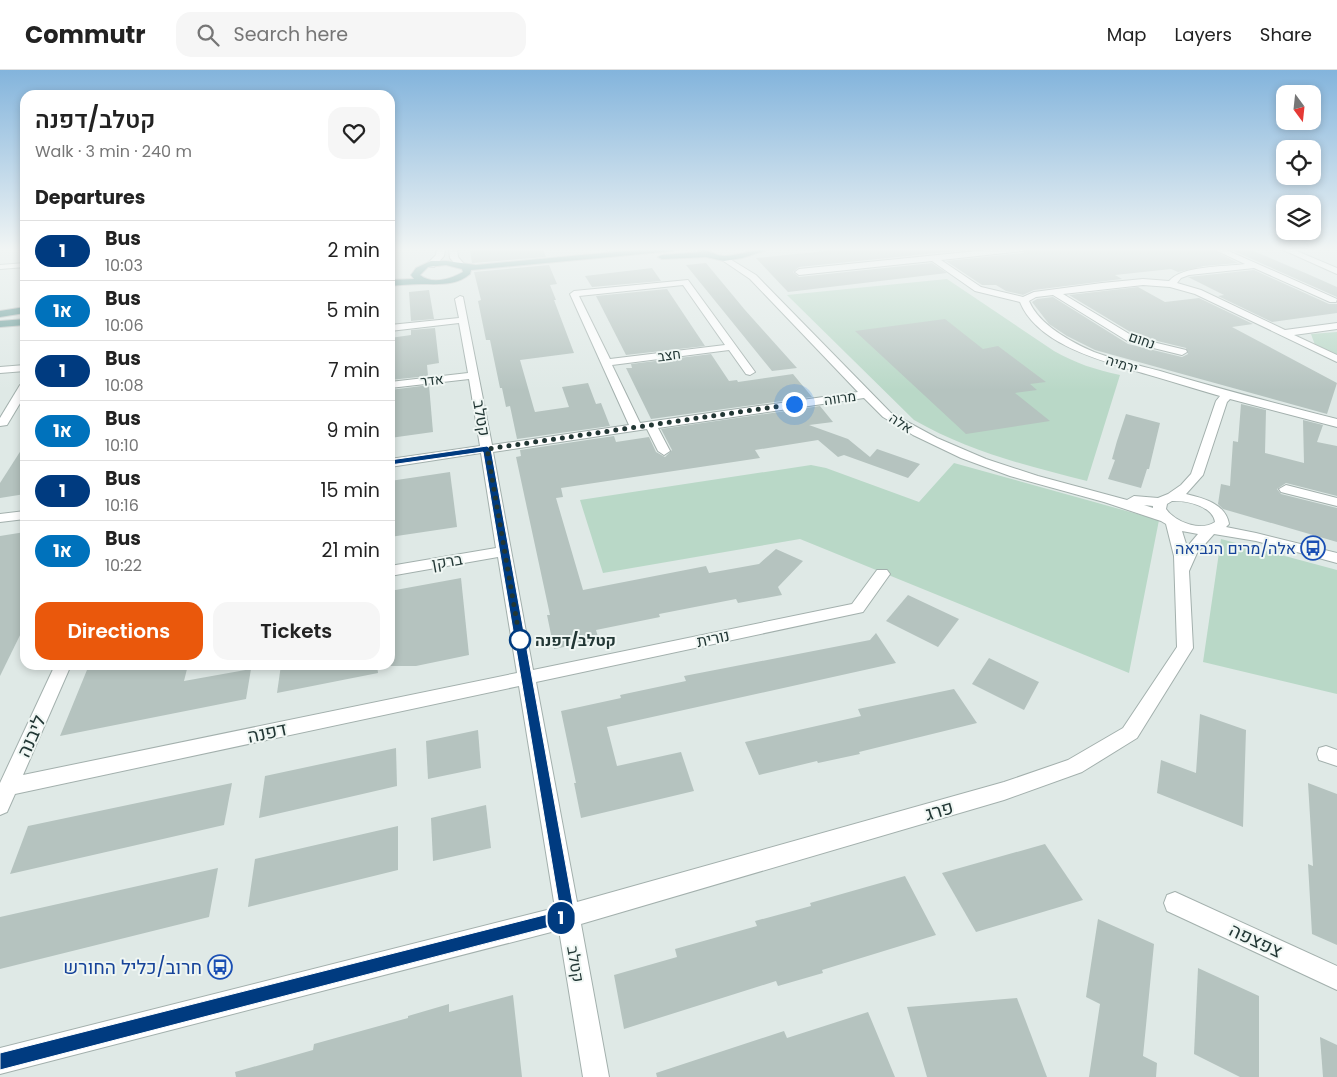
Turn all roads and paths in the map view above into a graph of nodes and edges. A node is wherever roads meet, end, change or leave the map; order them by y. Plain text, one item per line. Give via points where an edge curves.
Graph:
1 (575, 296) edge
2 (695, 296) edge
3 (771, 296) edge
4 (1007, 296) edge
5 (1032, 296) edge
6 (1061, 296) edge
7 (1206, 296) edge
8 (1324, 296) edge
9 (460, 299) dead end
10 (1024, 300) junction
11 (1333, 300) dead end
12 (20, 311) edge
13 (0, 314) edge
14 (464, 320) junction
15 (20, 322) edge
16 (0, 324) edge
17 (1337, 326) edge
18 (395, 327) edge
19 (1285, 333) junction
20 (732, 347) junction
21 (1182, 352) dead end
22 (1337, 359) edge
23 (606, 362) junction
24 (20, 368) edge
25 (0, 370) edge
26 (750, 372) dead end
27 (474, 375) junction
28 (395, 384) edge
29 (20, 394) edge
30 (866, 394) junction
31 (1227, 394) junction
32 (20, 406) edge
33 (1337, 423) edge
34 (651, 425) junction
35 (2, 426) edge
36 (636, 427) junction
37 (487, 449) junction
38 (664, 451) dead end
39 (395, 462) edge
40 (1197, 475) junction
41 (1286, 489) dead end
42 (1095, 495) junction
43 (1166, 499) junction
44 (1337, 502) edge
45 (20, 516) edge
46 (0, 518) edge
47 (1168, 519) junction
48 (1214, 521) junction
49 (504, 551) junction
50 (1337, 558) edge
51 (395, 570) edge
52 (1183, 570) junction
53 (882, 574) dead end
54 (61, 670) edge
55 (527, 678) junction
56 (8, 787) junction
57 (0, 806) edge
58 (1175, 903) dead end
59 (568, 916) junction
60 (1337, 978) edge
61 (0, 1061) edge
62 (596, 1077) edge

1 - 23 street
2 - 20 street
3 - 30 street, אלה
4 - 10 street
5 - 10 street
6 - 21 street, נחום via 1133,340
7 - 19 street
8 - 11 street
9 - 14 street, קטלב
10 - 31 street, ירמיה via 1026,308 1036,319 1091,354
12 - 13 main road
14 - 18 street
14 - 27 street, קטלב
15 - 16 main road
17 - 19 street
19 - 22 street
20 - 23 street, חצב
20 - 26 street
23 - 36 street
24 - 25 street
27 - 28 street, אדר
27 - 37 street, קטלב
29 - 35 street
30 - 34 street, מרווה
30 - 42 street, אלה via 887,415 945,447 1014,473
31 - 33 street, ירמיה
31 - 40 street
32 - 35 street
34 - 36 street, מרווה
34 - 38 street
36 - 37 street, מרווה
37 - 39 street, מרווה
37 - 49 street, קטלב
40 - 43 street via 1186,488
40 - 48 street
41 - 44 street
42 - 43 street, אלה via 1139,501
42 - 47 street, אלה
43 - 47 street, פרג via 1158,506
43 - 48 street, אלה via 1192,499
45 - 46 street
47 - 48 street, אלה via 1194,530
47 - 52 street, פרג via 1178,539
48 - 50 street
48 - 52 street, פרג via 1191,551
49 - 51 street, ברקן
49 - 55 street, קטלב
52 - 59 street, פרג via 1185,648 1130,733 1075,766 1004,791
53 - 55 street, נורית via 857,608
54 - 56 street, ליבנה
55 - 56 street, דפנה
55 - 59 street, קטלב
56 - 57 street, ליבנה
58 - 60 street, צפצפה
59 - 61 street, פרג
59 - 62 street, קטלב

